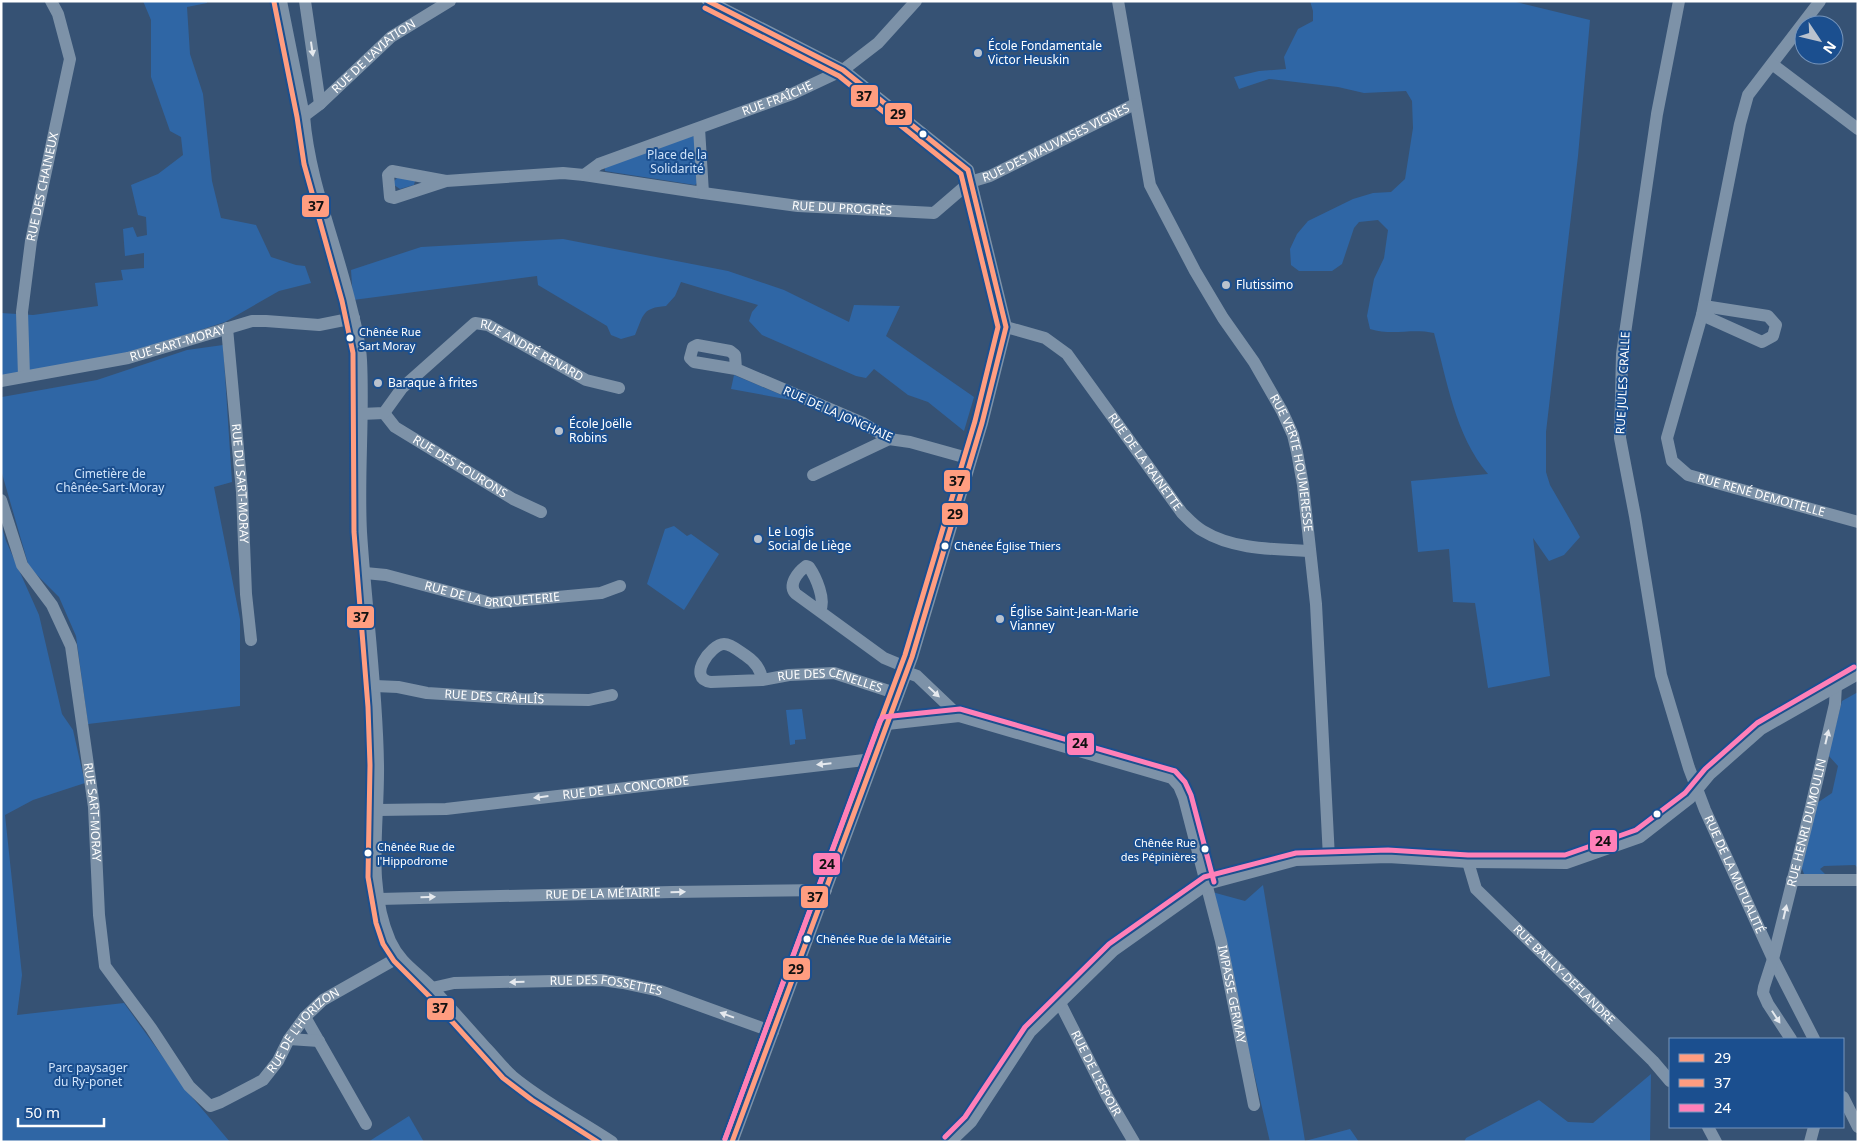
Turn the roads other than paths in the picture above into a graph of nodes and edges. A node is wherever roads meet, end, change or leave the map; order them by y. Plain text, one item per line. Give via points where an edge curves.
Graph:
1 (50, 1) edge
2 (281, 1) edge
3 (305, 1) edge
4 (450, 1) edge
5 (708, 1) edge
6 (916, 1) edge
7 (1118, 1) edge
8 (1679, 1) edge
9 (1820, 1) edge
10 (1772, 64) junction
11 (843, 70) junction
12 (320, 104) junction
13 (1135, 104) junction
14 (304, 116) junction
15 (699, 128) junction
16 (1858, 129) edge
17 (584, 175) junction
18 (446, 181) dead end
19 (970, 182) junction
20 (703, 193) junction
21 (1703, 311) junction
22 (354, 318) junction
23 (1006, 327) junction
24 (227, 328) junction
25 (736, 369) dead end
26 (23, 372) junction
27 (1, 381) edge
28 (619, 388) dead end
29 (384, 413) junction
30 (361, 414) junction
31 (889, 439) junction
32 (971, 459) junction
33 (813, 475) dead end
34 (1, 500) edge
35 (541, 512) dead end
36 (1858, 522) edge
37 (1310, 551) junction
38 (365, 573) junction
39 (620, 586) dead end
40 (820, 611) dead end
41 (251, 640) dead end
42 (907, 670) junction
43 (1858, 674) edge
44 (762, 680) junction
45 (1836, 685) junction
46 (375, 686) junction
47 (898, 694) junction
48 (612, 695) dead end
49 (959, 716) junction
50 (887, 724) junction
51 (873, 759) junction
52 (1697, 790) junction
53 (378, 810) junction
54 (1329, 858) junction
55 (1468, 862) junction
56 (1792, 880) junction
57 (1858, 880) edge
58 (1207, 884) junction
59 (826, 890) junction
60 (379, 899) junction
61 (399, 957) junction
62 (1773, 959) junction
63 (432, 988) junction
64 (1060, 1002) junction
65 (305, 1017) junction
66 (772, 1032) junction
67 (1790, 1038) edge
68 (1813, 1038) edge
69 (289, 1039) junction
70 (319, 1041) junction
71 (1669, 1080) edge
72 (1844, 1099) edge
73 (210, 1106) joint
74 (1254, 1106) dead end
75 (366, 1124) dead end
76 (1858, 1126) edge
77 (1709, 1128) edge
78 (1814, 1128) edge
79 (612, 1142) edge
80 (732, 1142) edge
81 (950, 1142) edge
82 (1134, 1142) edge
83 (1716, 1142) edge
84 (1810, 1142) edge

1 - 26 street, RUE DES CHAINEUX via 58,14 70,58 31,241 22,312
2 - 14 street
3 -> 12 street
4 - 12 street, RUE DE L'AVIATION via 391,37
5 - 11 street, RUE DES MAUVAISES VIGNES
6 - 11 street, RUE FRAÎCHE via 878,43
7 - 13 street, RUE VERTE HOUMERESSE
8 - 52 street, RUE JULES CRALLE via 1657,114 1622,354 1620,438 1661,675
9 - 10 street, RUE RENÉ DEMOITELLE
10 - 16 street
10 - 21 street, RUE RENÉ DEMOITELLE via 1748,95 1745,105
11 - 15 street, RUE FRAÎCHE via 792,94
11 - 19 street, RUE DES MAUVAISES VIGNES via 968,170
12 - 14 street, RUE DE L'AVIATION
13 - 19 street, RUE DES MAUVAISES VIGNES via 990,176
13 - 37 street, RUE VERTE HOUMERESSE via 1150,185 1195,272 1254,362 1293,436 1303,485
14 - 22 street via 305,134 322,205
15 - 17 street via 599,164
15 - 20 street
17 - 18 street via 563,173
17 - 20 street
19 - 20 street, RUE DU PROGRÈS via 934,213 798,206
19 - 23 street
21 - 21 street via 1762,342 1773,336 1776,325 1768,316
21 - 36 street, RUE RENÉ DEMOITELLE via 1667,438 1672,461 1688,475
22 - 24 street, RUE SART-MORAY via 319,325 252,321
22 - 30 street via 361,359
23 - 32 street
23 - 37 street, RUE DE LA RAINETTE via 1045,338 1066,354 1182,513 1201,531 1225,542
24 - 26 street, RUE SART-MORAY via 128,358
24 - 41 street, RUE DU SART-MORAY
25 - 31 street, RUE DE LA JONCHAIE via 863,423
26 - 27 street, RUE SART-MORAY
28 - 29 street, RUE ANDRÉ RENARD via 586,380 488,326 475,323 402,388
29 - 30 street
29 - 35 street, RUE DES FOURONS via 395,427
30 - 38 street via 361,532
31 - 32 street, RUE DE LA JONCHAIE
31 - 33 street
32 - 42 street
34 - 73 street, RUE SART-MORAY via 22,565 52,605 71,646 94,807 105,966 189,1086
37 - 54 street, RUE VERTE HOUMERESSE via 1320,669
38 - 39 street, RUE DE LA BRIQUETERIE via 386,575 491,603 601,593
38 - 46 street
40 - 42 street via 884,658
42 - 47 street
42 -> 49 street
43 - 45 street
44 - 44 street, RUE DES CENELLES via 706,681 700,672 711,651 725,644 754,661 762,673
44 - 47 street, RUE DES CENELLES via 834,673
45 - 52 street via 1761,728
56 -> 45 street, RUE HENRI DUMOULIN via 1835,704
46 - 48 street, RUE DES CRÂHLÎS via 522,699 589,700
46 - 53 street
47 - 50 street
49 - 50 street
49 - 58 street, IMPASSE GERMAY via 1172,778 1184,798
50 - 51 street
51 -> 53 street, RUE DE LA CONCORDE via 446,809
51 - 59 street
52 - 55 street via 1640,837 1566,863
52 - 62 street, RUE DE LA MUTUALITÉ
53 - 60 street
54 - 55 street via 1388,857
54 - 58 street via 1296,860
55 - 71 street, RUE BAILLY-DEFLANDRE via 1476,889
56 - 57 street
62 -> 56 street, RUE HENRI DUMOULIN
58 - 64 street via 1114,950
58 - 74 street, IMPASSE GERMAY
60 -> 59 street, RUE DE LA MÉTAIRIE
59 - 66 street
60 - 61 street via 385,928
61 - 63 street
61 - 65 street, RUE DE L'HORIZON via 323,1000
62 -> 67 street via 1763,994
62 - 68 street, RUE DE LA MUTUALITÉ
66 -> 63 street, RUE DES FOSSETTES via 660,991 602,980 454,983
63 - 79 street via 509,1073
64 - 81 street via 1030,1032 971,1122
64 - 82 street, RUE DE L'ESPOIR
65 - 69 street, RUE DE L'HORIZON
65 - 70 street
66 - 80 street
69 - 70 street
69 - 73 street, RUE DE L'HORIZON via 278,1061 262,1080
70 - 75 street
72 - 76 street
77 - 83 street
78 - 84 street

